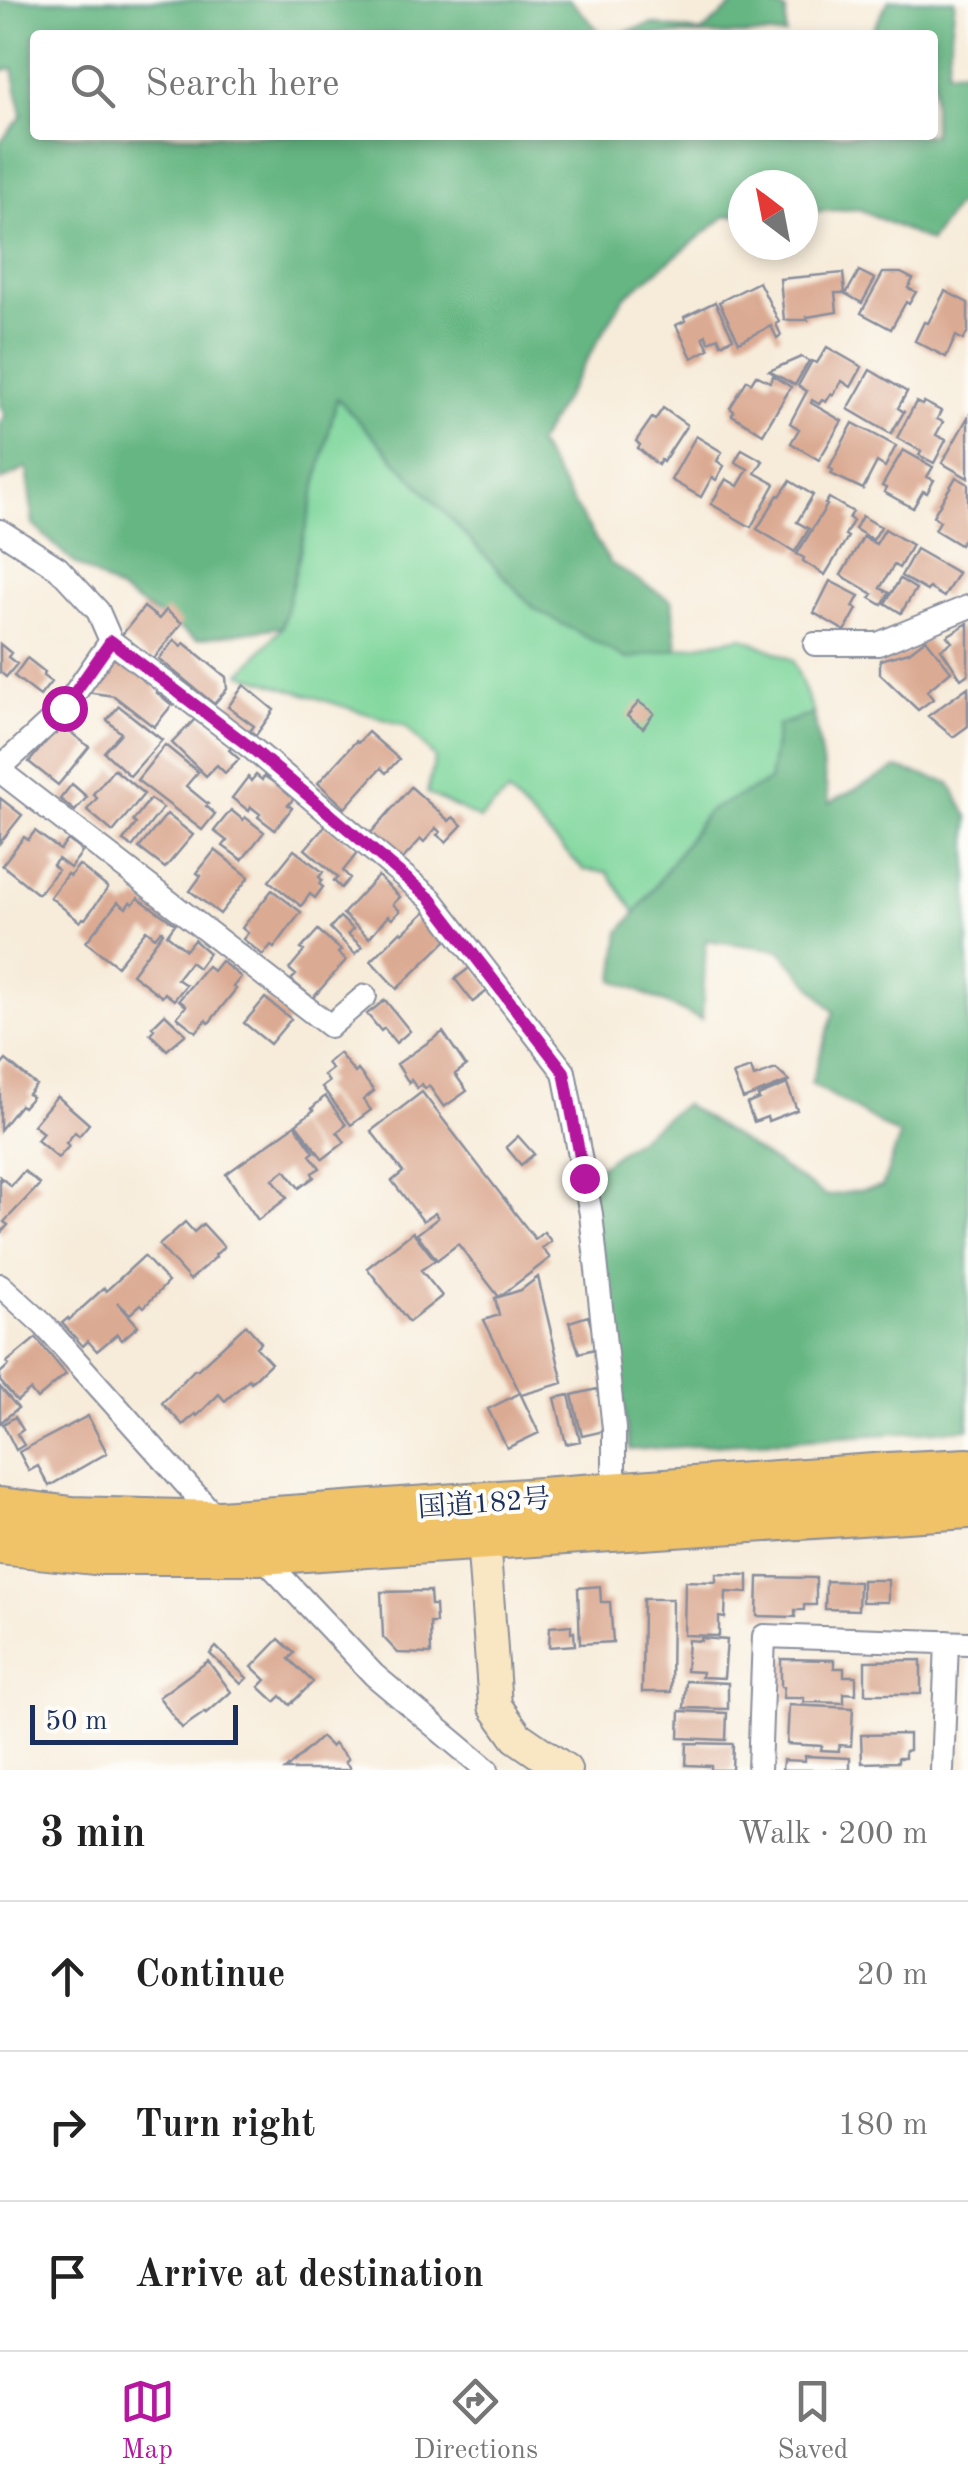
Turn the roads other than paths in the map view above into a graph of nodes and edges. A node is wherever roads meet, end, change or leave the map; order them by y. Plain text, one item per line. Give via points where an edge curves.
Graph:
1 (0, 531) edge
2 (968, 607) edge
3 (111, 641) junction
4 (815, 644) dead end
5 (0, 769) edge
6 (364, 996) dead end
7 (0, 1285) edge
8 (968, 1470) edge
9 (968, 1508) edge
10 (0, 1509) edge
11 (614, 1512) junction
12 (480, 1520) junction
13 (220, 1522) junction
14 (0, 1543) edge
15 (260, 1553) junction
16 (957, 1642) edge
17 (487, 1770) edge
18 (565, 1770) edge
19 (759, 1770) edge
20 (942, 1770) edge

1 - 3 street via 58,568 98,611
2 - 4 street via 878,644
3 - 5 street via 64,708
3 - 11 street via 431,899 564,1072 590,1214 614,1429
5 - 6 street via 330,1026
7 - 13 street via 44,1325
8 - 11 highway, 国道182号
9 - 11 highway, 国道182号
10 - 13 highway, 国道182号
11 - 12 highway, 国道182号
12 - 13 highway, 国道182号
12 - 15 highway, 国道182号
12 - 18 street via 496,1706 517,1737
13 - 15 street
14 - 15 highway, 国道182号 via 94,1553
15 - 17 street via 374,1674
16 - 19 street via 764,1636
16 - 20 street

